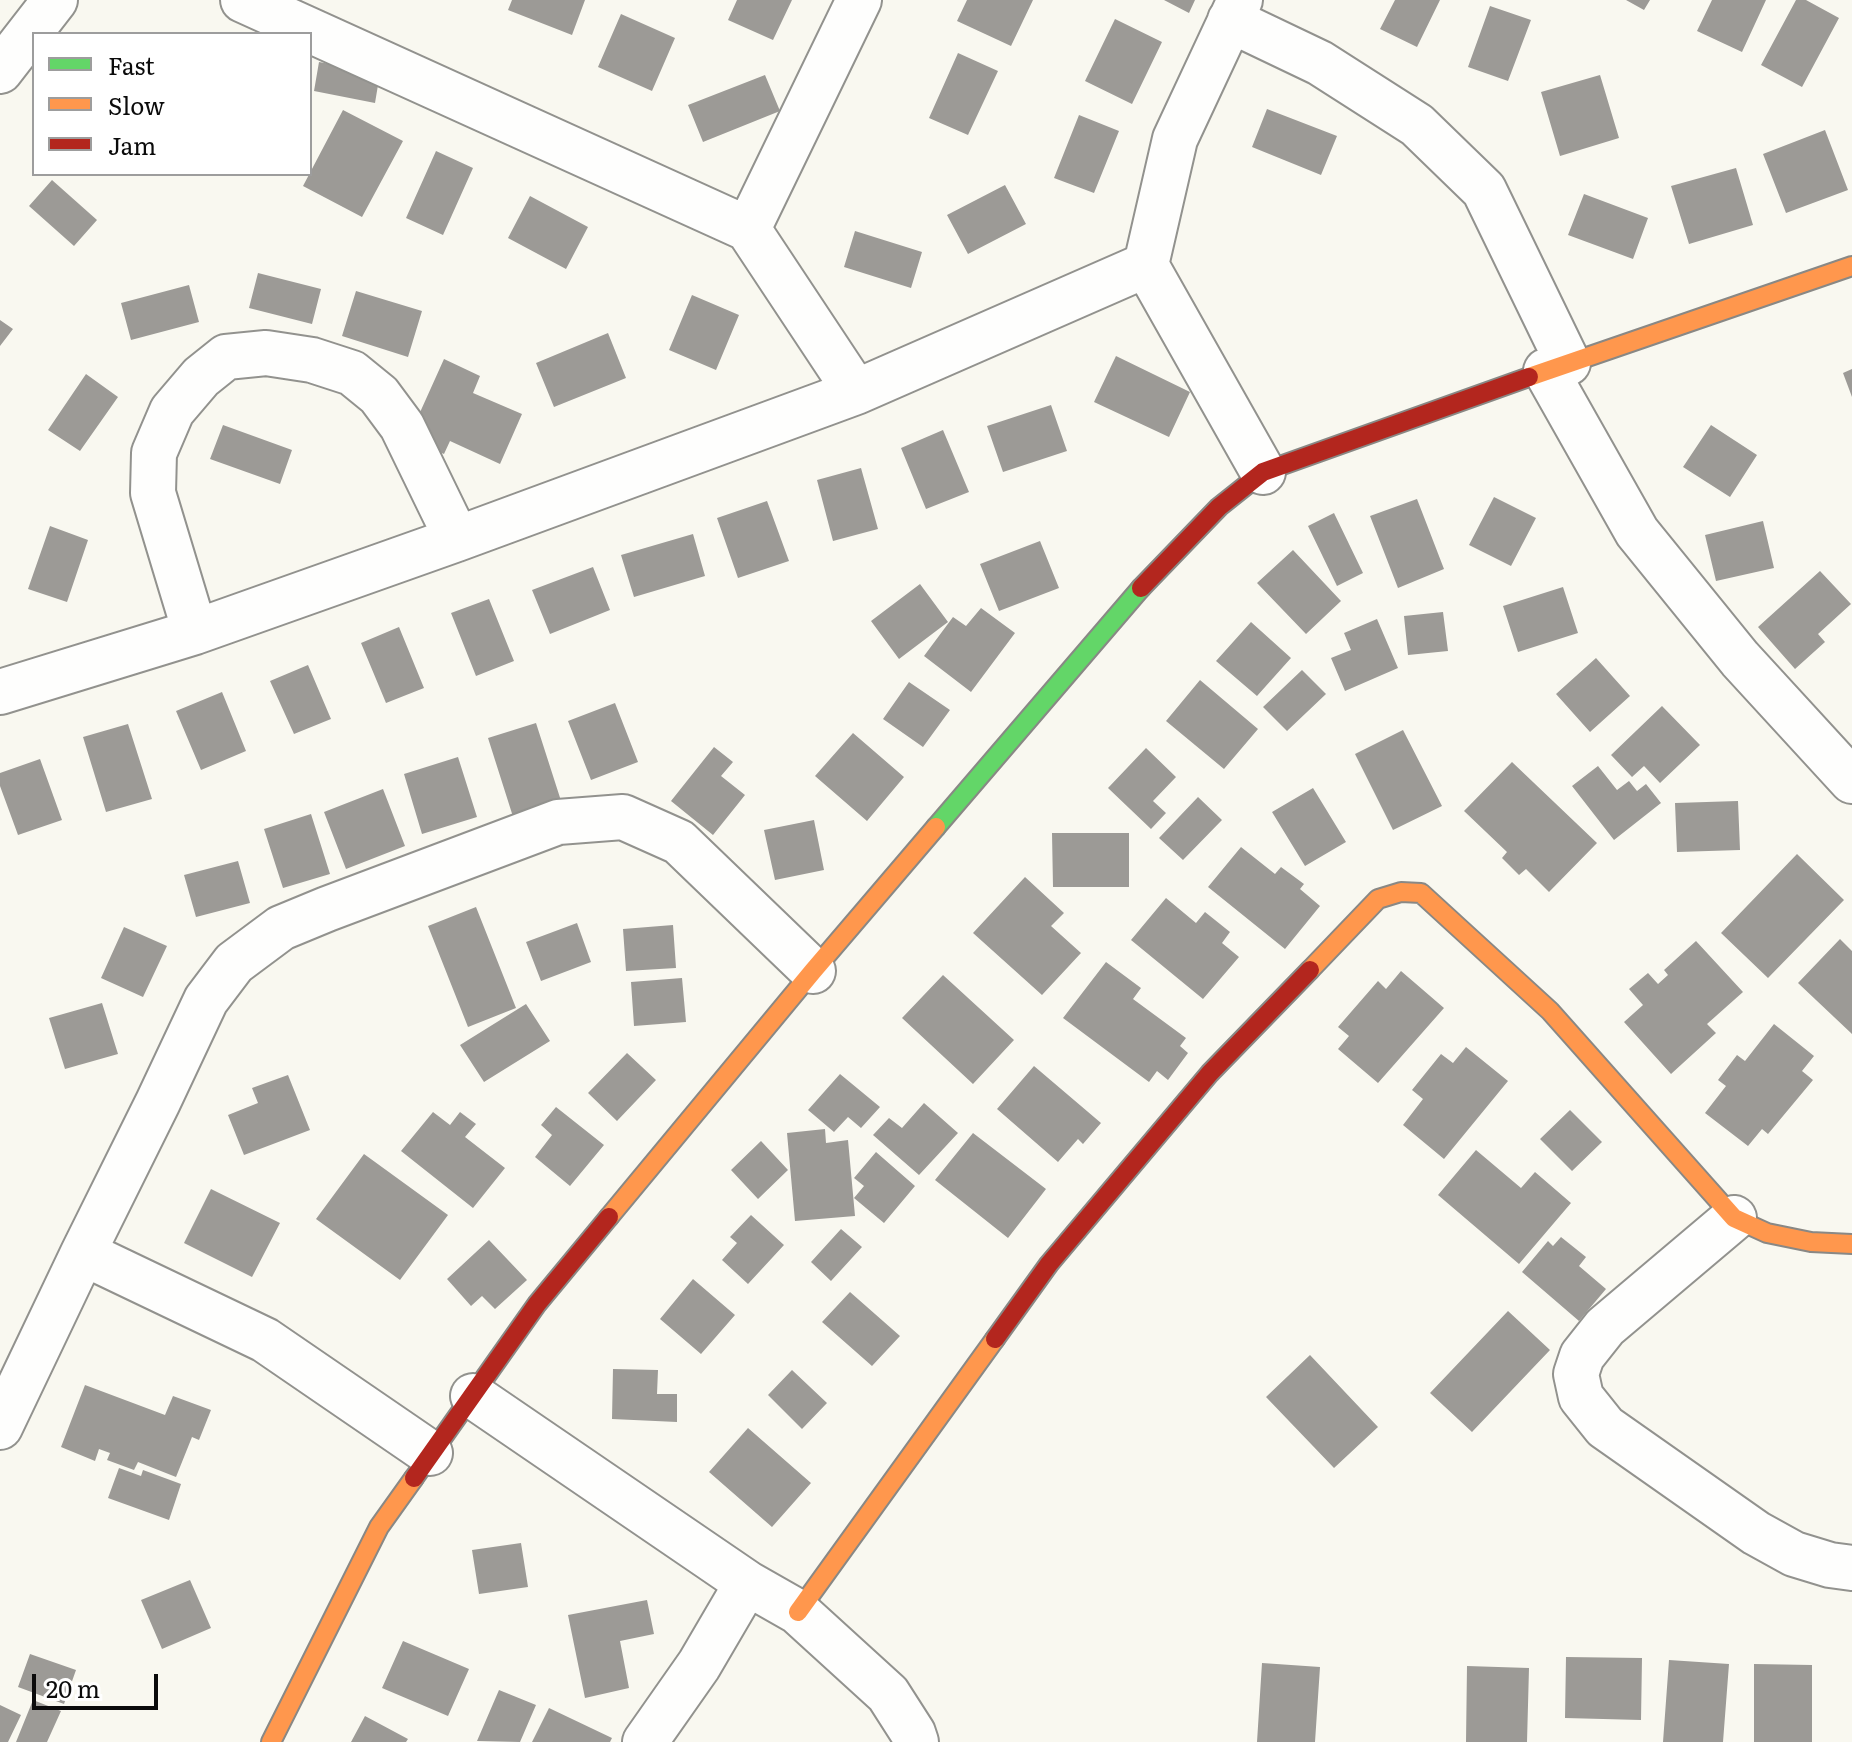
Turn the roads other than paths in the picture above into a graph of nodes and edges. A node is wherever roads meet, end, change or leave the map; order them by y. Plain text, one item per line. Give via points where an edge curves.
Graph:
1 (55, 0) edge
2 (243, 0) edge
3 (859, 0) edge
4 (1235, 10) edge
5 (0, 71) edge
6 (748, 229) junction
7 (1146, 265) junction
8 (1852, 266) edge
9 (1557, 367) junction
10 (856, 392) junction
11 (1263, 472) junction
12 (457, 539) junction
13 (195, 632) junction
14 (0, 692) edge
15 (1852, 781) edge
16 (813, 971) junction
17 (1734, 1218) junction
18 (1852, 1244) edge
19 (83, 1253) junction
20 (473, 1396) junction
21 (0, 1427) edge
22 (430, 1453) junction
23 (1852, 1568) edge
24 (747, 1583) junction
25 (798, 1612) junction
26 (271, 1742) edge
27 (645, 1742) edge
28 (916, 1742) edge

1 - 5 street
2 - 6 street
3 - 6 street
4 - 7 street via 1175,139
4 - 9 street via 1417,125 1484,190
6 - 10 street
7 - 10 street
7 - 11 street
8 - 9 street
9 - 11 street
9 - 15 street via 1637,532 1740,659
10 - 12 street
11 - 16 street via 1219,507 1139,591
12 - 13 street
12 - 13 street via 402,426 379,395 352,373 266,353 226,357 172,411 154,453 153,493
13 - 14 street
16 - 19 street via 679,842 623,817 558,822 327,909 281,928 234,963 206,1000
16 - 20 street via 537,1304
17 - 18 street via 1767,1233
17 - 23 street via 1605,1327 1582,1356 1576,1374 1581,1397 1605,1427 1756,1533 1794,1554
17 - 25 street via 1550,1011 1421,893 1378,899 1210,1073 1049,1264
19 - 21 street
19 - 22 street via 265,1340
20 - 22 street
20 - 24 street
22 - 26 street via 379,1527
24 - 25 street
24 - 27 street
25 - 28 street via 888,1694

